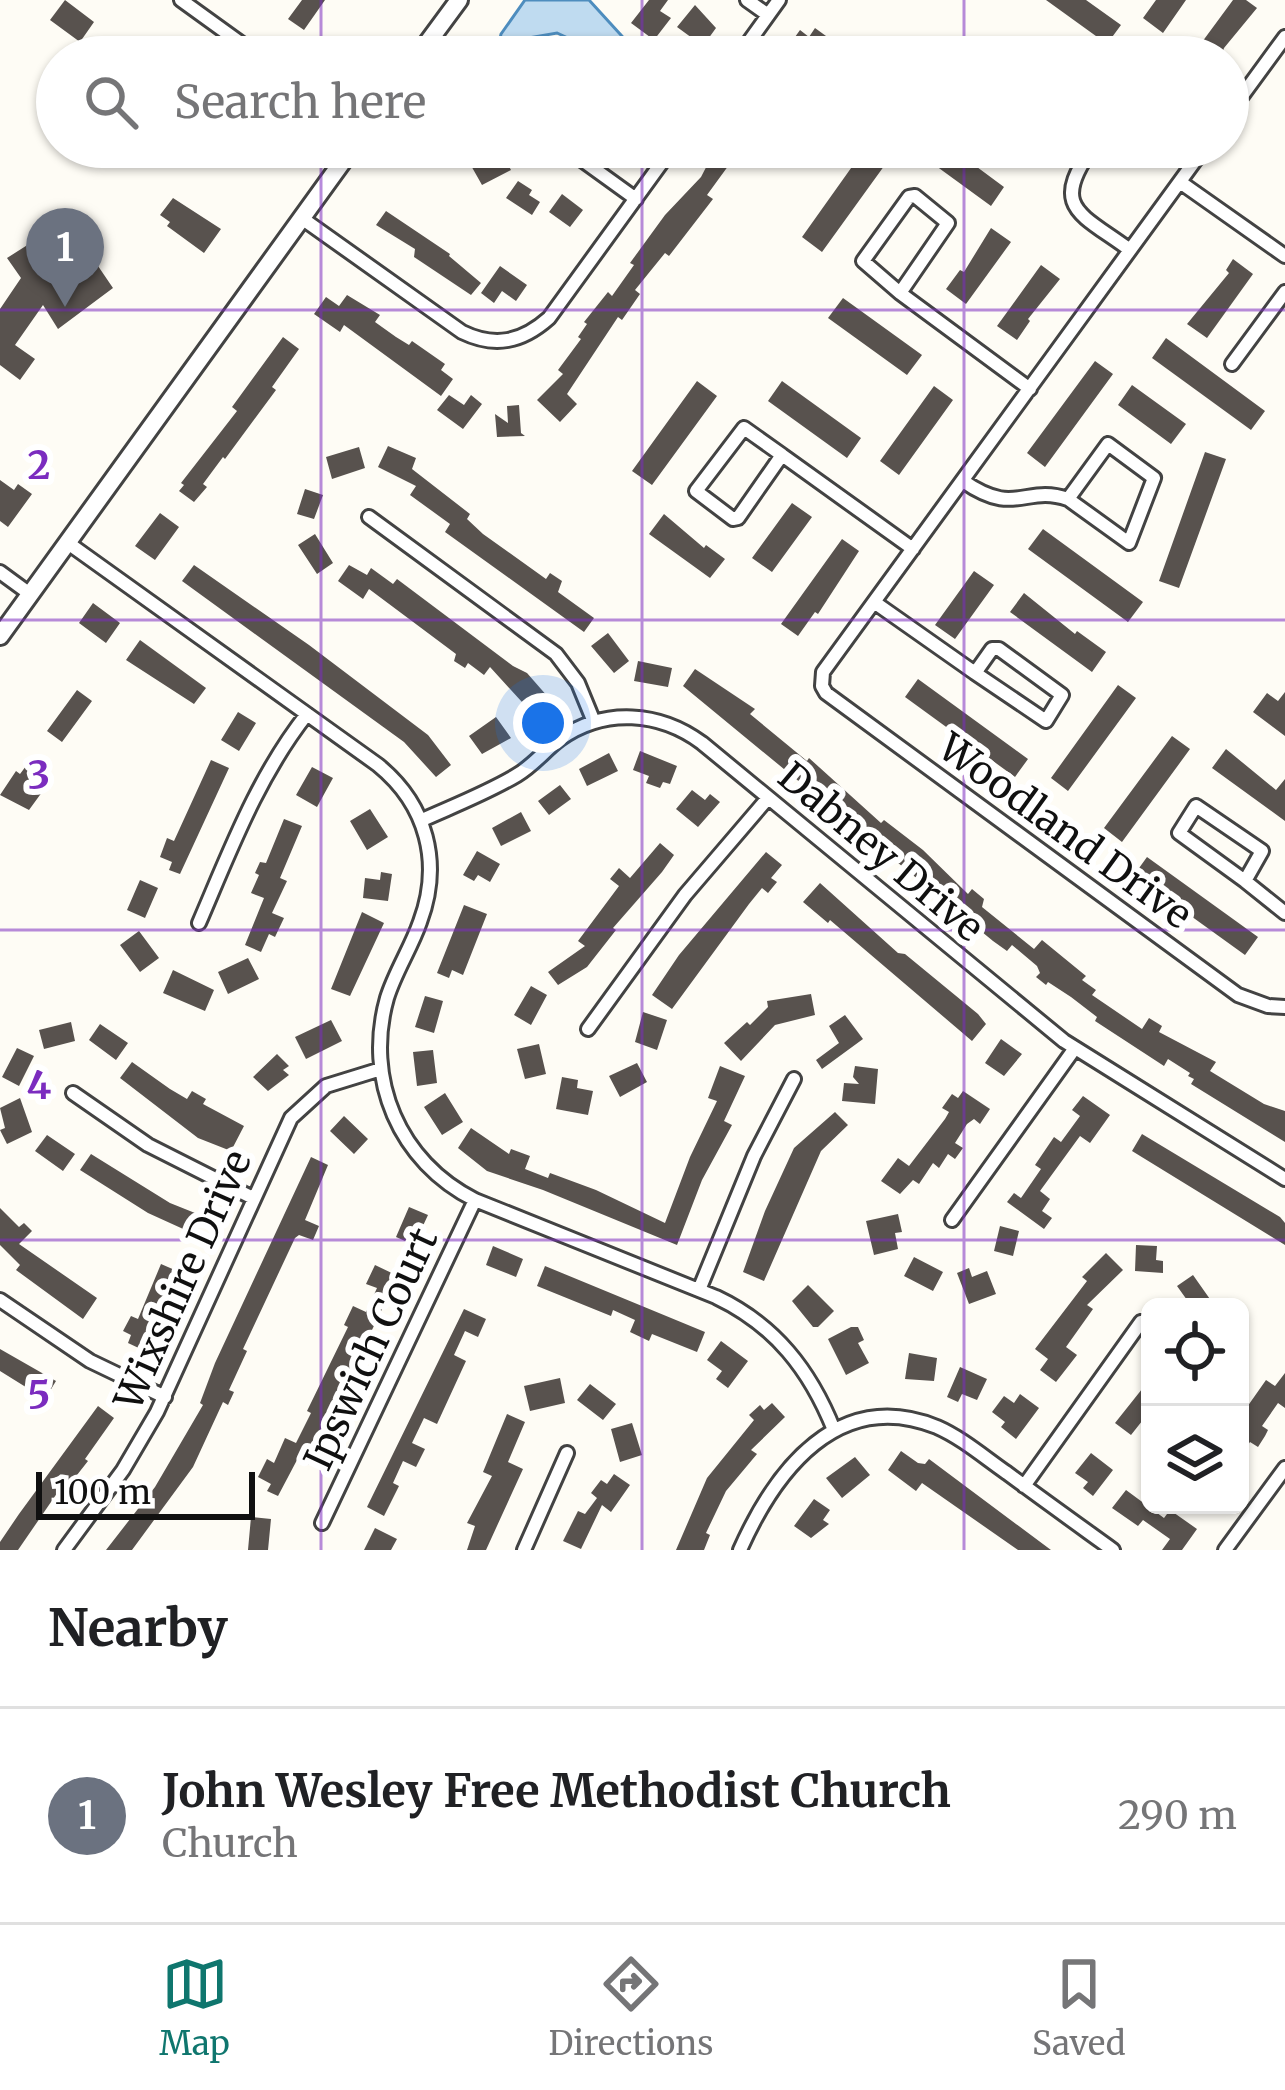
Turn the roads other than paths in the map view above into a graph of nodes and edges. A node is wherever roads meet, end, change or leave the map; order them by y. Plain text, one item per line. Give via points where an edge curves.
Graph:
1 (181, 0) edge
2 (459, 0) edge
3 (747, 0) edge
4 (779, 0) edge
5 (768, 15) junction
6 (231, 36) edge
7 (432, 36) edge
8 (753, 36) edge
9 (1285, 37) edge
10 (1249, 86) edge
11 (338, 168) edge
12 (593, 168) edge
13 (658, 168) edge
14 (1079, 168) edge
15 (1190, 168) edge
16 (1180, 182) junction
17 (635, 199) junction
18 (303, 219) junction
19 (1130, 250) junction
20 (1285, 256) edge
21 (1285, 292) edge
22 (900, 293) junction
23 (1232, 364) dead end
24 (1030, 388) junction
25 (782, 455) junction
26 (963, 481) junction
27 (1068, 499) junction
28 (369, 517) dead end
29 (68, 543) junction
30 (913, 549) junction
31 (0, 572) edge
32 (30, 594) junction
33 (874, 602) junction
34 (0, 636) edge
35 (975, 673) junction
36 (307, 714) junction
37 (594, 722) junction
38 (768, 797) junction
39 (422, 820) junction
40 (1245, 881) junction
41 (1285, 913) edge
42 (199, 923) dead end
43 (1285, 1006) edge
44 (588, 1029) dead end
45 (1075, 1048) junction
46 (381, 1069) junction
47 (794, 1079) dead end
48 (73, 1093) dead end
49 (1285, 1179) edge
50 (253, 1198) junction
51 (475, 1200) junction
52 (952, 1220) dead end
53 (699, 1290) junction
54 (0, 1300) edge
55 (1141, 1322) dead end
56 (165, 1397) junction
57 (834, 1430) junction
58 (567, 1453) dead end
59 (1285, 1468) edge
60 (1024, 1486) junction
61 (322, 1523) dead end
62 (64, 1550) edge
63 (524, 1550) edge
64 (740, 1550) edge
65 (1113, 1550) edge
66 (1225, 1550) edge

1 - 6 street
2 - 7 street
3 - 5 street
4 - 5 street
5 - 8 street
9 - 10 street
11 - 18 street
12 - 17 street
13 - 17 street
14 - 19 street via 1072,201
15 - 16 street
16 - 19 street
16 - 20 street
17 - 18 street via 549,319 505,342 463,332
18 - 29 street
19 - 24 street
21 - 23 street
22 - 22 street via 949,223 913,195 863,261
22 - 24 street
24 - 26 street
25 - 25 street via 741,428 697,494 735,520
25 - 30 street
26 - 27 street via 1000,501
26 - 30 street
27 - 27 street via 1108,444 1154,478 1129,543
28 - 37 street via 556,654
29 - 32 street
29 - 36 street
30 - 33 street
31 - 32 street
32 - 34 street
33 - 35 street
33 - 43 street, Woodland Drive via 823,672 826,693 1238,995
35 - 35 street via 1043,722 1061,700 997,648
36 - 39 street via 389,774
36 - 42 street via 252,803
37 - 38 street, Dabney Drive via 634,717 679,728
37 - 39 street via 522,772
38 - 44 street
38 - 45 street, Dabney Drive
39 - 46 street via 428,896 387,1000
40 - 40 street via 1262,851 1196,806 1179,833
40 - 41 street
45 - 49 street, Dabney Drive
45 - 52 street
46 - 50 street, Wixshire Drive via 345,1077 304,1102
46 - 51 street via 409,1144 435,1174
47 - 53 street
48 - 50 street via 160,1151
50 - 56 street, Wixshire Drive
51 - 53 street
51 - 61 street, Ipswich Court
53 - 57 street via 751,1317 787,1348
54 - 56 street via 90,1361
55 - 60 street
56 - 62 street, Wixshire Drive
57 - 60 street via 873,1418 920,1422 958,1438
57 - 64 street via 784,1473
58 - 63 street
59 - 66 street
60 - 65 street

